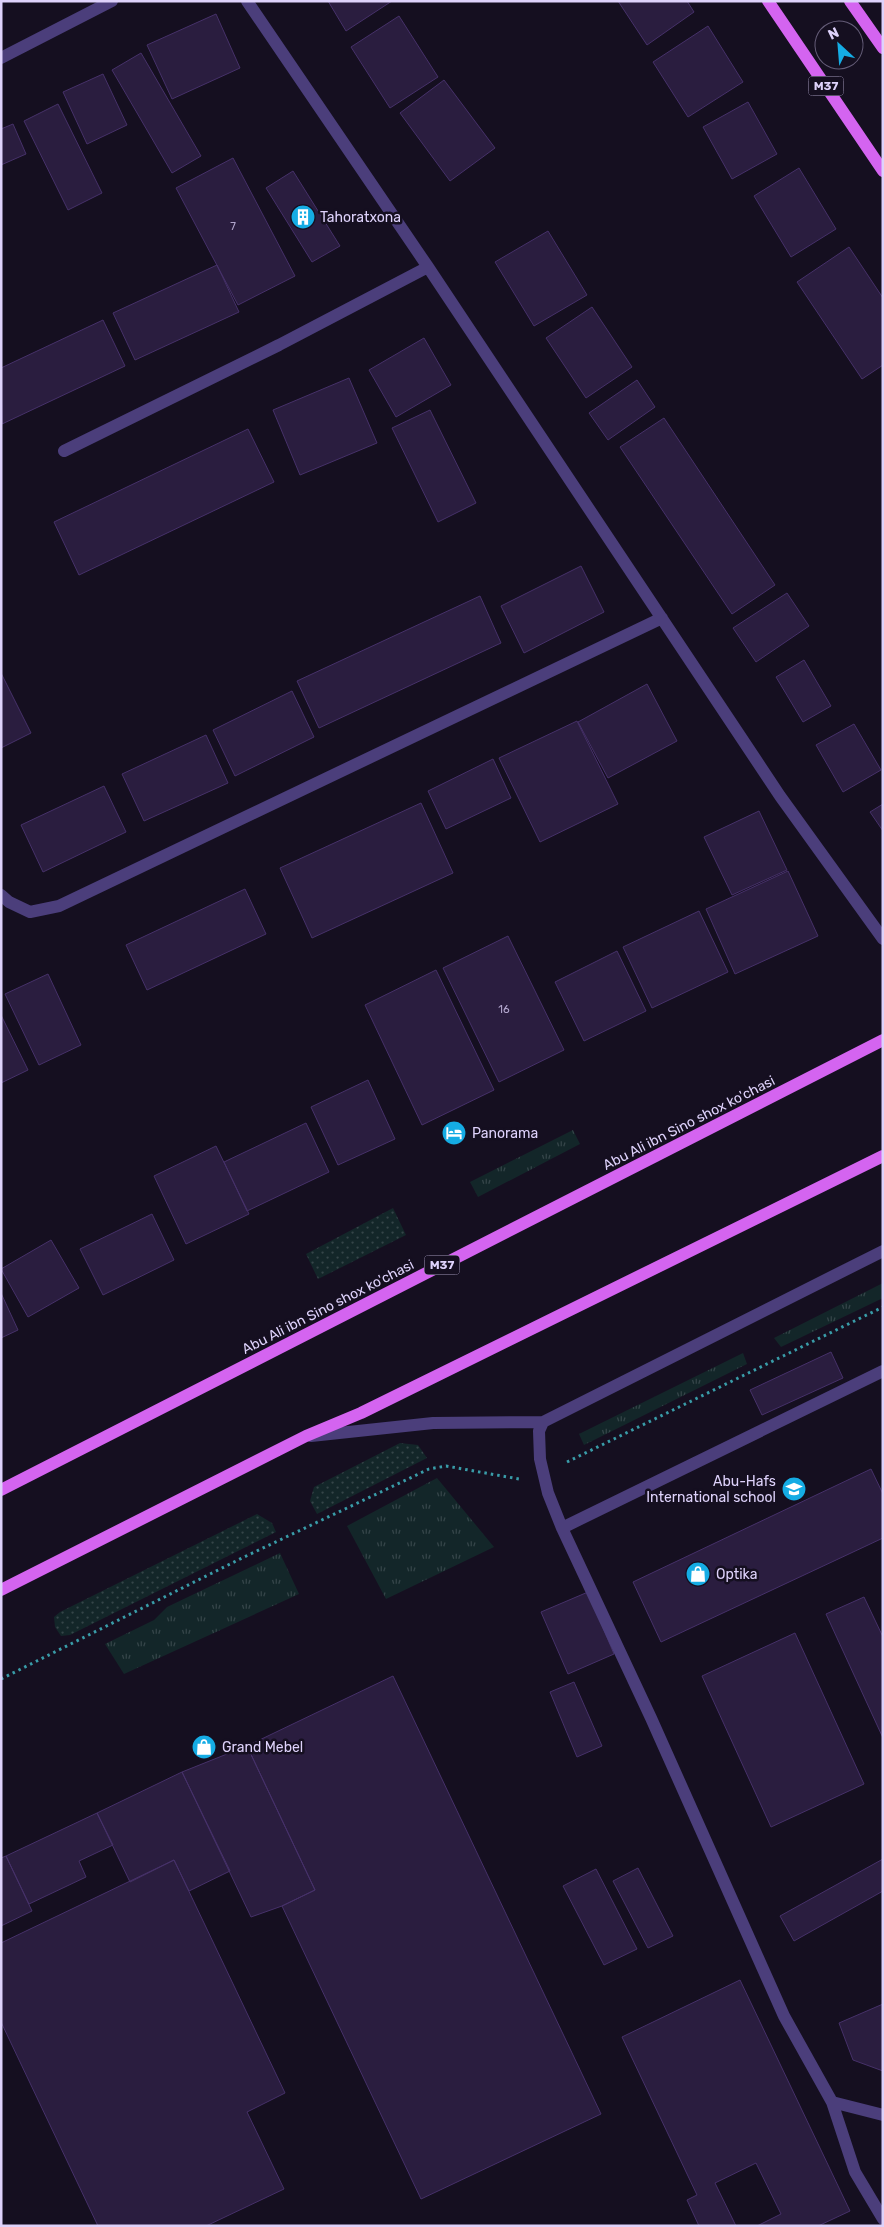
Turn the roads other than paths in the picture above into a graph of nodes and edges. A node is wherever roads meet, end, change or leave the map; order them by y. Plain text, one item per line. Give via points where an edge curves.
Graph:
1 (112, 1) edge
2 (247, 1) edge
3 (768, 1) edge
4 (850, 1) edge
5 (883, 48) edge
6 (1, 58) edge
7 (883, 171) edge
8 (428, 267) junction
9 (64, 450) dead end
10 (662, 618) junction
11 (1, 895) edge
12 (883, 939) edge
13 (883, 1040) edge
14 (883, 1156) edge
15 (883, 1251) edge
16 (883, 1371) edge
17 (544, 1422) junction
18 (306, 1436) junction
19 (1, 1490) edge
20 (562, 1528) junction
21 (1, 1590) edge
22 (832, 2102) junction
23 (883, 2115) edge
24 (883, 2219) edge

1 - 6 street
2 - 8 street
3 - 7 main road, M37
4 - 5 main road
8 - 9 street via 279,345
8 - 10 street
10 - 11 street via 59,906 30,912
10 - 12 street via 780,796
13 - 19 main road, Abu Ali ibn Sino shox ko'chasi / M37
14 - 18 main road via 362,1413
15 - 17 street
16 - 20 street
17 - 18 street via 432,1423
17 - 20 street via 538,1431 543,1473
18 - 21 main road
20 - 22 street via 784,2016
22 - 23 street
22 - 24 street via 855,2172

